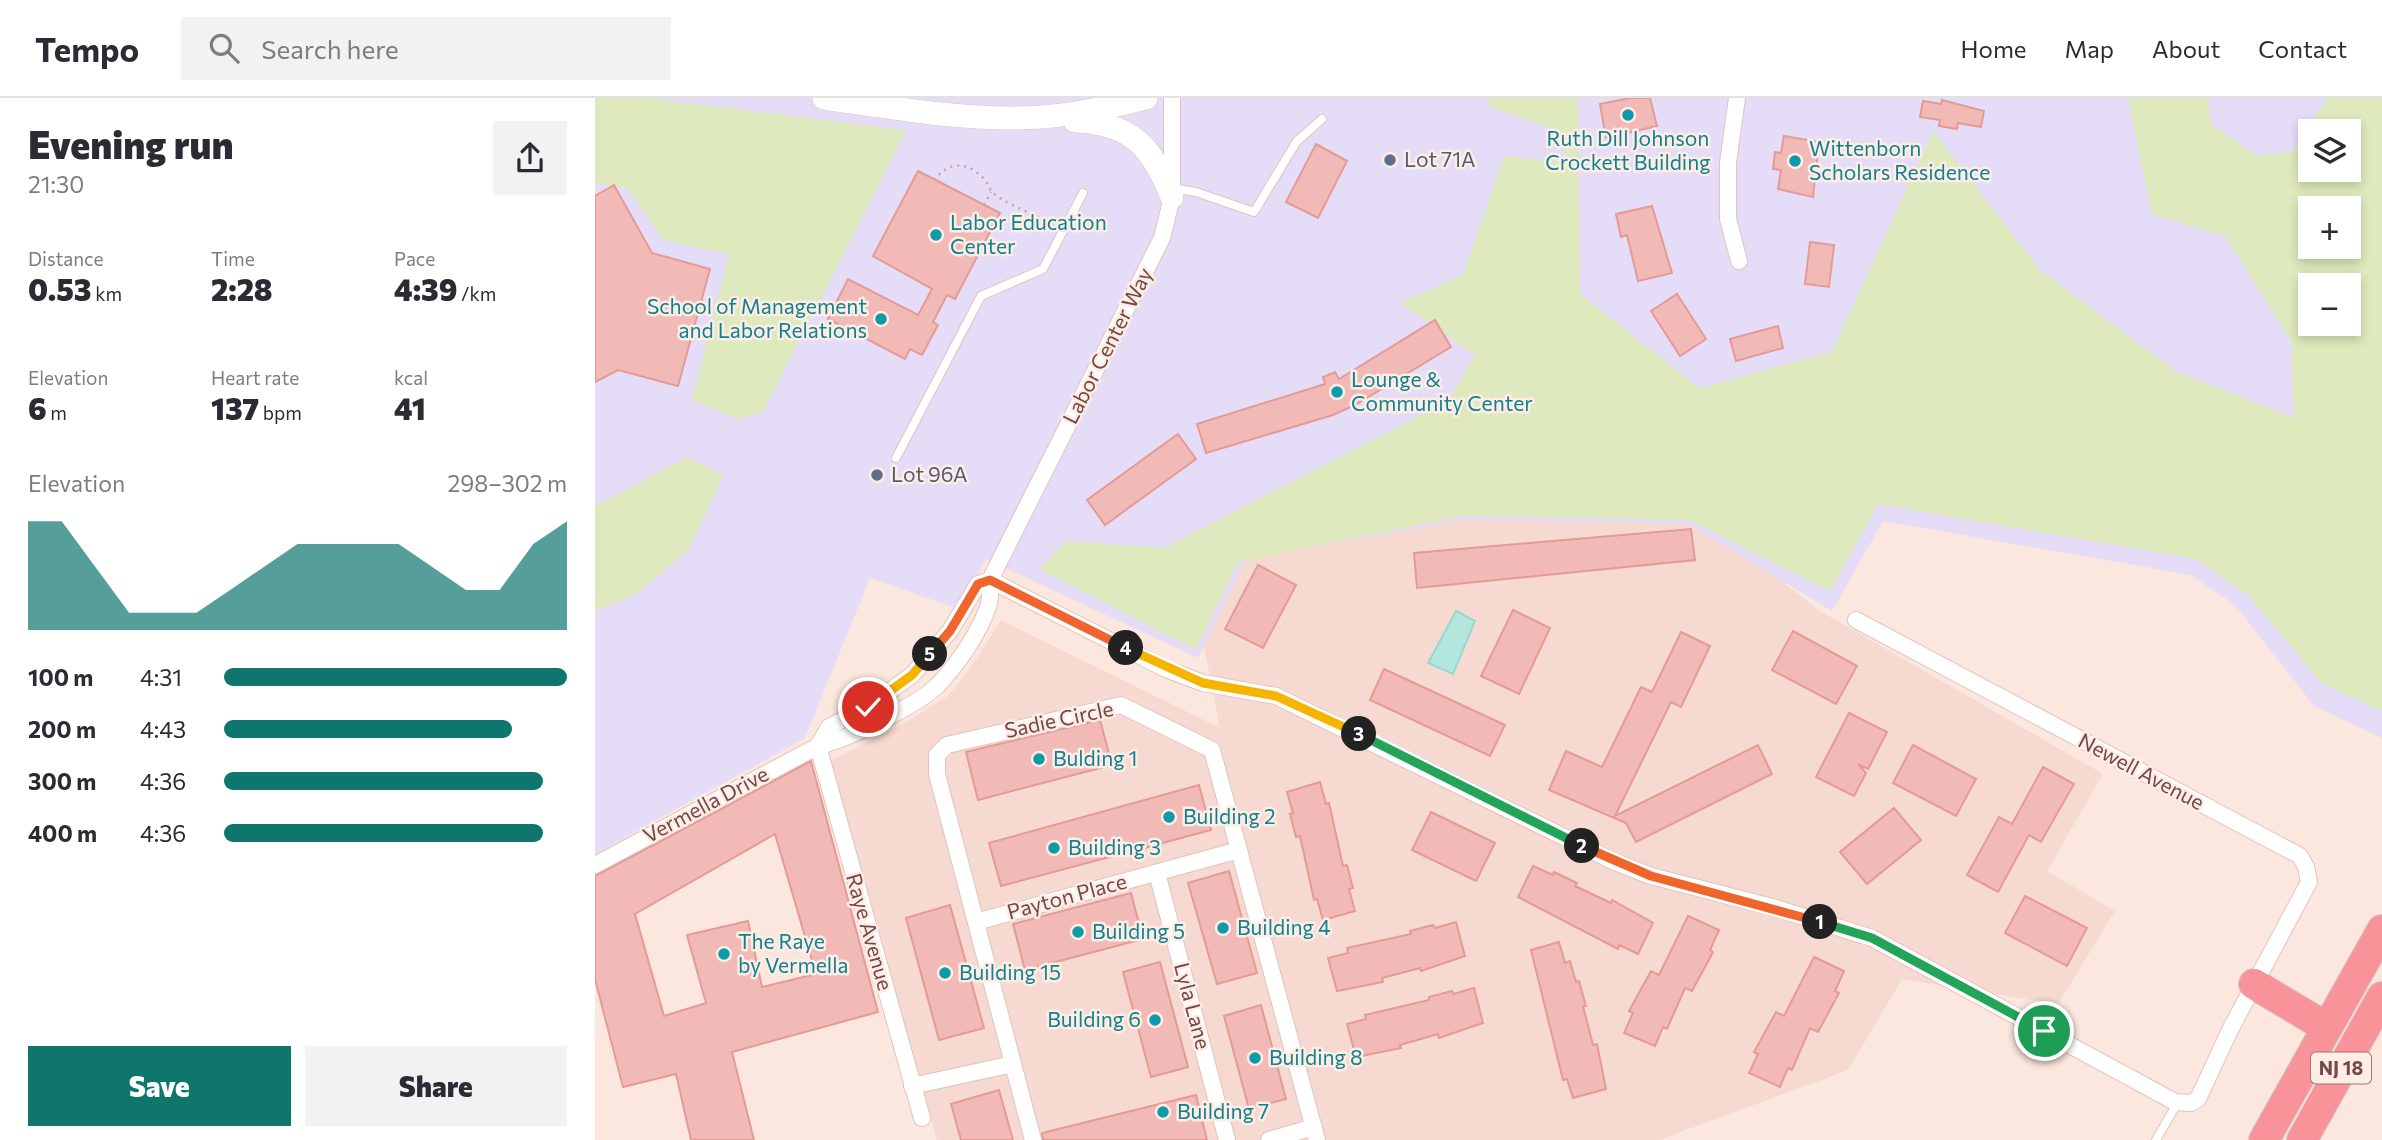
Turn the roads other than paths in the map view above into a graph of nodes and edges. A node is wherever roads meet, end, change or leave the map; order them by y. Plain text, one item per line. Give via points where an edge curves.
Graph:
1 (824, 98) edge
2 (1146, 98) edge
3 (1173, 98) edge
4 (1737, 98) edge
5 (906, 104) edge
6 (1016, 118) junction
7 (1322, 119) dead end
8 (1172, 192) junction
9 (1083, 193) dead end
10 (1739, 261) dead end
11 (896, 458) dead end
12 (990, 580) junction
13 (1856, 621) dead end
14 (818, 746) junction
15 (1239, 850) junction
16 (595, 865) edge
17 (1157, 873) junction
18 (976, 922) junction
19 (2382, 930) edge
20 (2254, 984) junction
21 (2382, 997) edge
22 (2326, 1027) junction
23 (1013, 1064) junction
24 (912, 1086) junction
25 (2178, 1102) junction
26 (922, 1118) dead end
27 (1315, 1133) edge
28 (1033, 1140) edge
29 (1227, 1140) edge
30 (1269, 1140) edge
31 (2156, 1140) edge
32 (2264, 1140) edge
33 (2302, 1140) edge

1 - 5 main road
2 - 6 main road via 1108,108
3 - 8 street, Labor Center Way
4 - 10 street via 1728,163 1728,219
5 - 6 main road via 960,117
6 - 8 main road via 1094,122 1127,132 1149,149
7 - 8 lane via 1297,141 1254,212 1196,192
8 - 12 street, Labor Center Way via 1162,238 1148,271
9 - 11 lane via 1044,269 981,296
12 - 14 street, Vermella Drive via 978,584 950,631 912,675 868,707 829,727
12 - 14 street, Vermella Drive via 989,605 967,648 937,686 882,720
12 - 25 street via 1166,668 1203,683 1276,696 1615,862 1872,938
13 - 20 street, Newell Avenue via 2300,856 2309,882
14 - 16 street, Vermella Drive
14 - 24 street, Raye Avenue
15 - 17 street, Payton Place
15 - 18 street, Sadie Circle via 1212,750 1121,705 947,745 937,755 937,774
15 - 27 street, Sadie Circle
17 - 18 street, Payton Place
17 - 29 street, Lyla Lane
18 - 23 street, Sadie Circle
19 - 22 highway, NJ 18
20 - 22 highway
20 - 25 street, Newell Avenue via 2203,1092 2192,1103
21 - 33 highway, NJ 18
22 - 32 highway, NJ 18
23 - 24 street
23 - 28 street, Sadie Circle
24 - 26 street, Raye Avenue
25 - 31 lane
27 - 30 street

